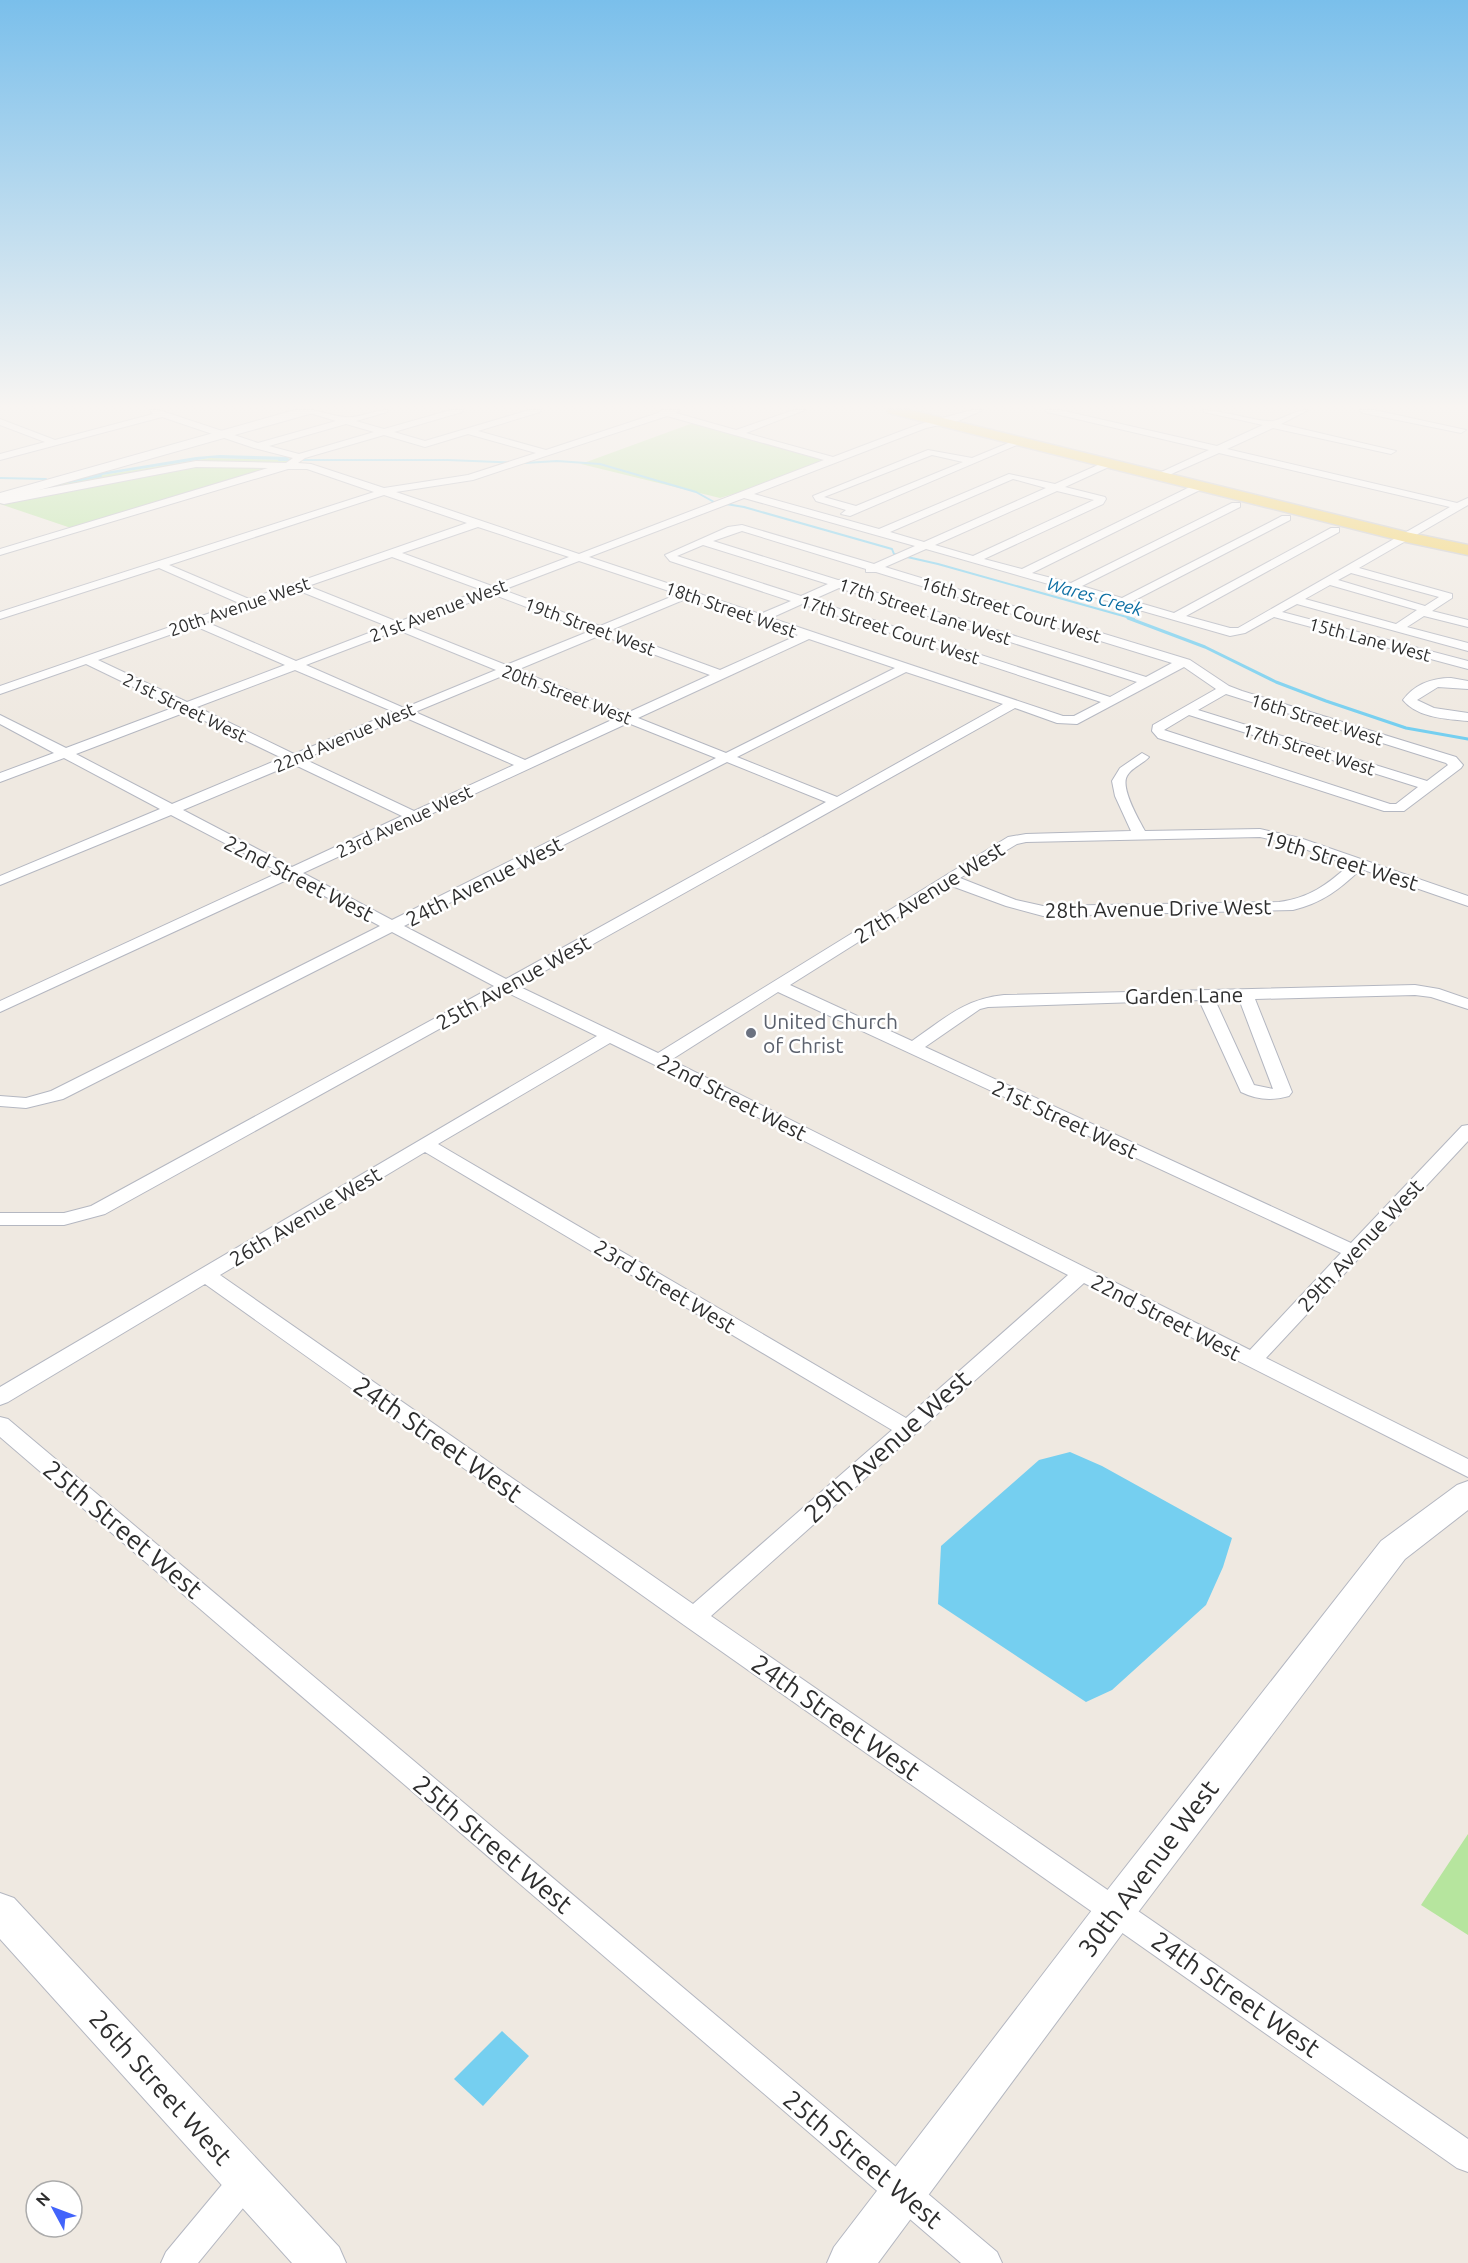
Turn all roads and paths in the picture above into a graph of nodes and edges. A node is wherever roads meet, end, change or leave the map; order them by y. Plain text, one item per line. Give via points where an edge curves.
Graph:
1 (118, 516) edge
2 (309, 516) edge
3 (457, 516) edge
4 (688, 516) edge
5 (816, 516) edge
6 (843, 516) edge
7 (918, 516) edge
8 (993, 516) edge
9 (1069, 516) edge
10 (1140, 516) edge
11 (1215, 516) edge
12 (1320, 516) edge
13 (1443, 516) edge
14 (1286, 518) dead end
15 (832, 520) junction
16 (478, 523) junction
17 (1335, 530) dead end
18 (879, 532) junction
19 (1406, 537) junction
20 (702, 541) junction
21 (926, 545) junction
22 (1468, 550) edge
23 (0, 552) edge
24 (392, 553) junction
25 (1468, 556) edge
26 (579, 557) junction
27 (975, 559) junction
28 (158, 564) junction
29 (875, 568) junction
30 (1349, 569) junction
31 (1023, 573) junction
32 (1329, 581) junction
33 (839, 584) junction
34 (297, 586) junction
35 (1072, 587) junction
36 (492, 590) junction
37 (1309, 592) junction
38 (688, 594) junction
39 (801, 600) junction
40 (1295, 600) junction
41 (1124, 602) junction
42 (249, 603) junction
43 (1273, 613) junction
44 (1421, 613) junction
45 (0, 616) edge
46 (1175, 617) junction
47 (759, 619) junction
48 (196, 622) junction
49 (1468, 624) edge
50 (398, 626) junction
51 (1397, 627) junction
52 (601, 630) junction
53 (807, 635) junction
54 (1468, 646) edge
55 (86, 659) junction
56 (1186, 663) junction
57 (296, 665) junction
58 (1468, 665) edge
59 (904, 668) junction
60 (505, 670) junction
61 (721, 675) junction
62 (1147, 681) junction
63 (1468, 685) edge
64 (1225, 689) junction
65 (0, 690) edge
66 (1111, 701) junction
67 (1013, 704) junction
68 (184, 707) junction
69 (1188, 711) junction
70 (404, 712) junction
71 (1468, 717) edge
72 (627, 718) junction
73 (0, 719) edge
74 (64, 753) junction
75 (728, 758) junction
76 (1142, 758) dead end
77 (292, 759) junction
78 (526, 765) junction
79 (0, 778) edge
80 (1430, 786) junction
81 (838, 801) junction
82 (170, 810) junction
83 (413, 816) junction
84 (1139, 834) junction
85 (1359, 863) junction
86 (289, 873) junction
87 (948, 879) junction
88 (0, 881) edge
89 (1468, 901) edge
90 (394, 927) junction
91 (506, 986) junction
92 (778, 986) junction
93 (1245, 994) junction
94 (1205, 995) junction
95 (1468, 1004) edge
96 (0, 1007) edge
97 (610, 1036) junction
98 (913, 1048) junction
99 (659, 1060) junction
100 (0, 1101) edge
101 (1468, 1130) edge
102 (425, 1144) junction
103 (0, 1220) edge
104 (1353, 1251) junction
105 (1082, 1274) junction
106 (206, 1275) junction
107 (1252, 1360) junction
108 (0, 1397) edge
109 (0, 1425) edge
110 (906, 1428) junction
111 (1468, 1469) edge
112 (1468, 1493) edge
113 (693, 1618) junction
114 (1116, 1910) junction
115 (0, 1911) edge
116 (1468, 2157) edge
117 (246, 2180) junction
118 (903, 2192) junction
119 (177, 2263) edge
120 (322, 2263) edge
121 (850, 2263) edge
122 (986, 2263) edge

1 - 23 street
2 - 28 street
3 - 16 street, 18th Street West
4 - 26 street, 21st Avenue West
5 - 15 street
6 - 15 street
7 - 18 street
8 - 21 street
9 - 27 street
10 - 31 street
11 - 35 street
12 - 19 main road
13 - 19 street
14 - 41 street
15 - 18 street
16 - 24 street, 20th Avenue West
16 - 26 street, 18th Street West
17 - 46 street
18 - 21 street
19 - 22 main road
19 - 25 main road
19 - 30 street
20 - 29 street, 16th Street Court West via 732,529 752,530
20 - 33 street, 17th Street Lane West
20 - 39 street, 17th Street Court West via 670,556
21 - 27 street
21 - 29 street
24 - 34 street, 20th Avenue West
24 - 36 street, 19th Street West
26 - 36 street, 21st Avenue West
26 - 38 street, 18th Street West
27 - 31 street
28 - 42 street
28 - 45 street
29 - 33 street
29 - 56 street, 16th Street Court West
30 - 32 street
30 - 44 street via 1448,596
31 - 35 street
32 - 37 street
32 - 44 street via 1403,601
33 - 39 street
33 - 62 street, 17th Street Lane West
34 - 42 street, 20th Avenue West
34 - 50 street, 20th Street West
35 - 41 street
36 - 50 street, 21st Avenue West
36 - 52 street, 19th Street West
37 - 40 street
37 - 44 street via 1396,615
38 - 47 street, 18th Street West
38 - 52 street, 22nd Avenue West
39 - 47 street
39 - 66 street, 17th Street Court West
40 - 43 street
40 - 51 street
41 - 46 street
42 - 48 street, 20th Avenue West
43 - 46 street via 1241,631 1230,632
43 - 58 street, 15th Lane West
44 - 49 street
44 - 51 street
47 - 53 street, 18th Street West
48 - 55 street, 20th Avenue West
48 - 57 street
50 - 57 street, 21st Avenue West
50 - 60 street, 20th Street West
51 - 54 street
52 - 60 street, 22nd Avenue West
52 - 61 street, 19th Street West
53 - 59 street, 18th Street West
53 - 61 street, 23rd Avenue West
55 - 65 street, 20th Avenue West
55 - 68 street, 21st Street West
56 - 62 street
56 - 64 street, 16th Street West
57 - 68 street, 21st Avenue West
57 - 70 street
59 - 67 street, 18th Street West
59 - 75 street, 24th Avenue West
60 - 70 street, 22nd Avenue West
60 - 72 street, 20th Street West
61 - 72 street, 23rd Avenue West
62 - 66 street
63 - 71 street via 1436,682 1410,700 1443,715
64 - 69 street
64 - 80 street, 16th Street West via 1454,762 1455,767
66 - 67 street, 18th Street West via 1071,721
67 - 81 street, 25th Avenue West
68 - 74 street, 21st Avenue West
68 - 77 street, 21st Street West
69 - 80 street, 17th Street West
69 - 80 street, 17th Street West via 1158,731 1383,807 1400,808
70 - 77 street, 22nd Avenue West
70 - 78 street
72 - 75 street, 20th Street West
72 - 78 street, 23rd Avenue West
73 - 74 street, 22nd Street West
74 - 79 street, 21st Avenue West
74 - 82 street, 22nd Street West
75 - 81 street, 20th Street West
75 - 90 street, 24th Avenue West
76 - 84 street via 1118,782
77 - 82 street, 22nd Avenue West
77 - 83 street, 21st Street West
78 - 83 street, 23rd Avenue West
81 - 91 street, 25th Avenue West
82 - 86 street, 22nd Street West
82 - 88 street, 22nd Avenue West
83 - 86 street, 23rd Avenue West
84 - 85 street, 19th Street West via 1260,833
84 - 87 street, 27th Avenue West via 1013,840
85 - 87 street, 28th Avenue Drive West via 1313,901 1279,907 1043,911
85 - 89 street, 19th Street West
86 - 90 street, 22nd Street West
86 - 96 street, 23rd Avenue West
87 - 92 street, 27th Avenue West
90 - 91 street, 22nd Street West
90 - 100 street, 24th Avenue West via 63,1092 43,1100
91 - 97 street, 22nd Street West
91 - 103 street, 25th Avenue West via 98,1210 64,1219
92 - 98 street, 21st Street West
92 - 99 street, 27th Avenue West
93 - 94 street, Garden Lane
93 - 94 street via 1283,1092 1262,1094 1247,1088
93 - 95 street, Garden Lane via 1415,990
94 - 98 street, Garden Lane via 985,1002 959,1015
97 - 99 street, 22nd Street West
97 - 102 street, 26th Avenue West
98 - 104 street, 21st Street West
99 - 105 street, 22nd Street West
101 - 104 street, 29th Avenue West
102 - 106 street, 26th Avenue West
102 - 110 street, 23rd Street West
104 - 107 street, 29th Avenue West
105 - 107 street, 22nd Street West
105 - 110 street, 29th Avenue West
106 - 108 street, 26th Avenue West
106 - 113 street, 24th Street West
107 - 111 street, 22nd Street West
109 - 118 street, 25th Street West
110 - 113 street, 29th Avenue West
112 - 114 street, 30th Avenue West via 1393,1550
113 - 114 street, 24th Street West
114 - 116 street, 24th Street West
114 - 118 street, 30th Avenue West
115 - 117 street, 26th Street West
117 - 119 street
117 - 120 street, 26th Street West
118 - 121 street, 30th Avenue West
118 - 122 street, 25th Street West

